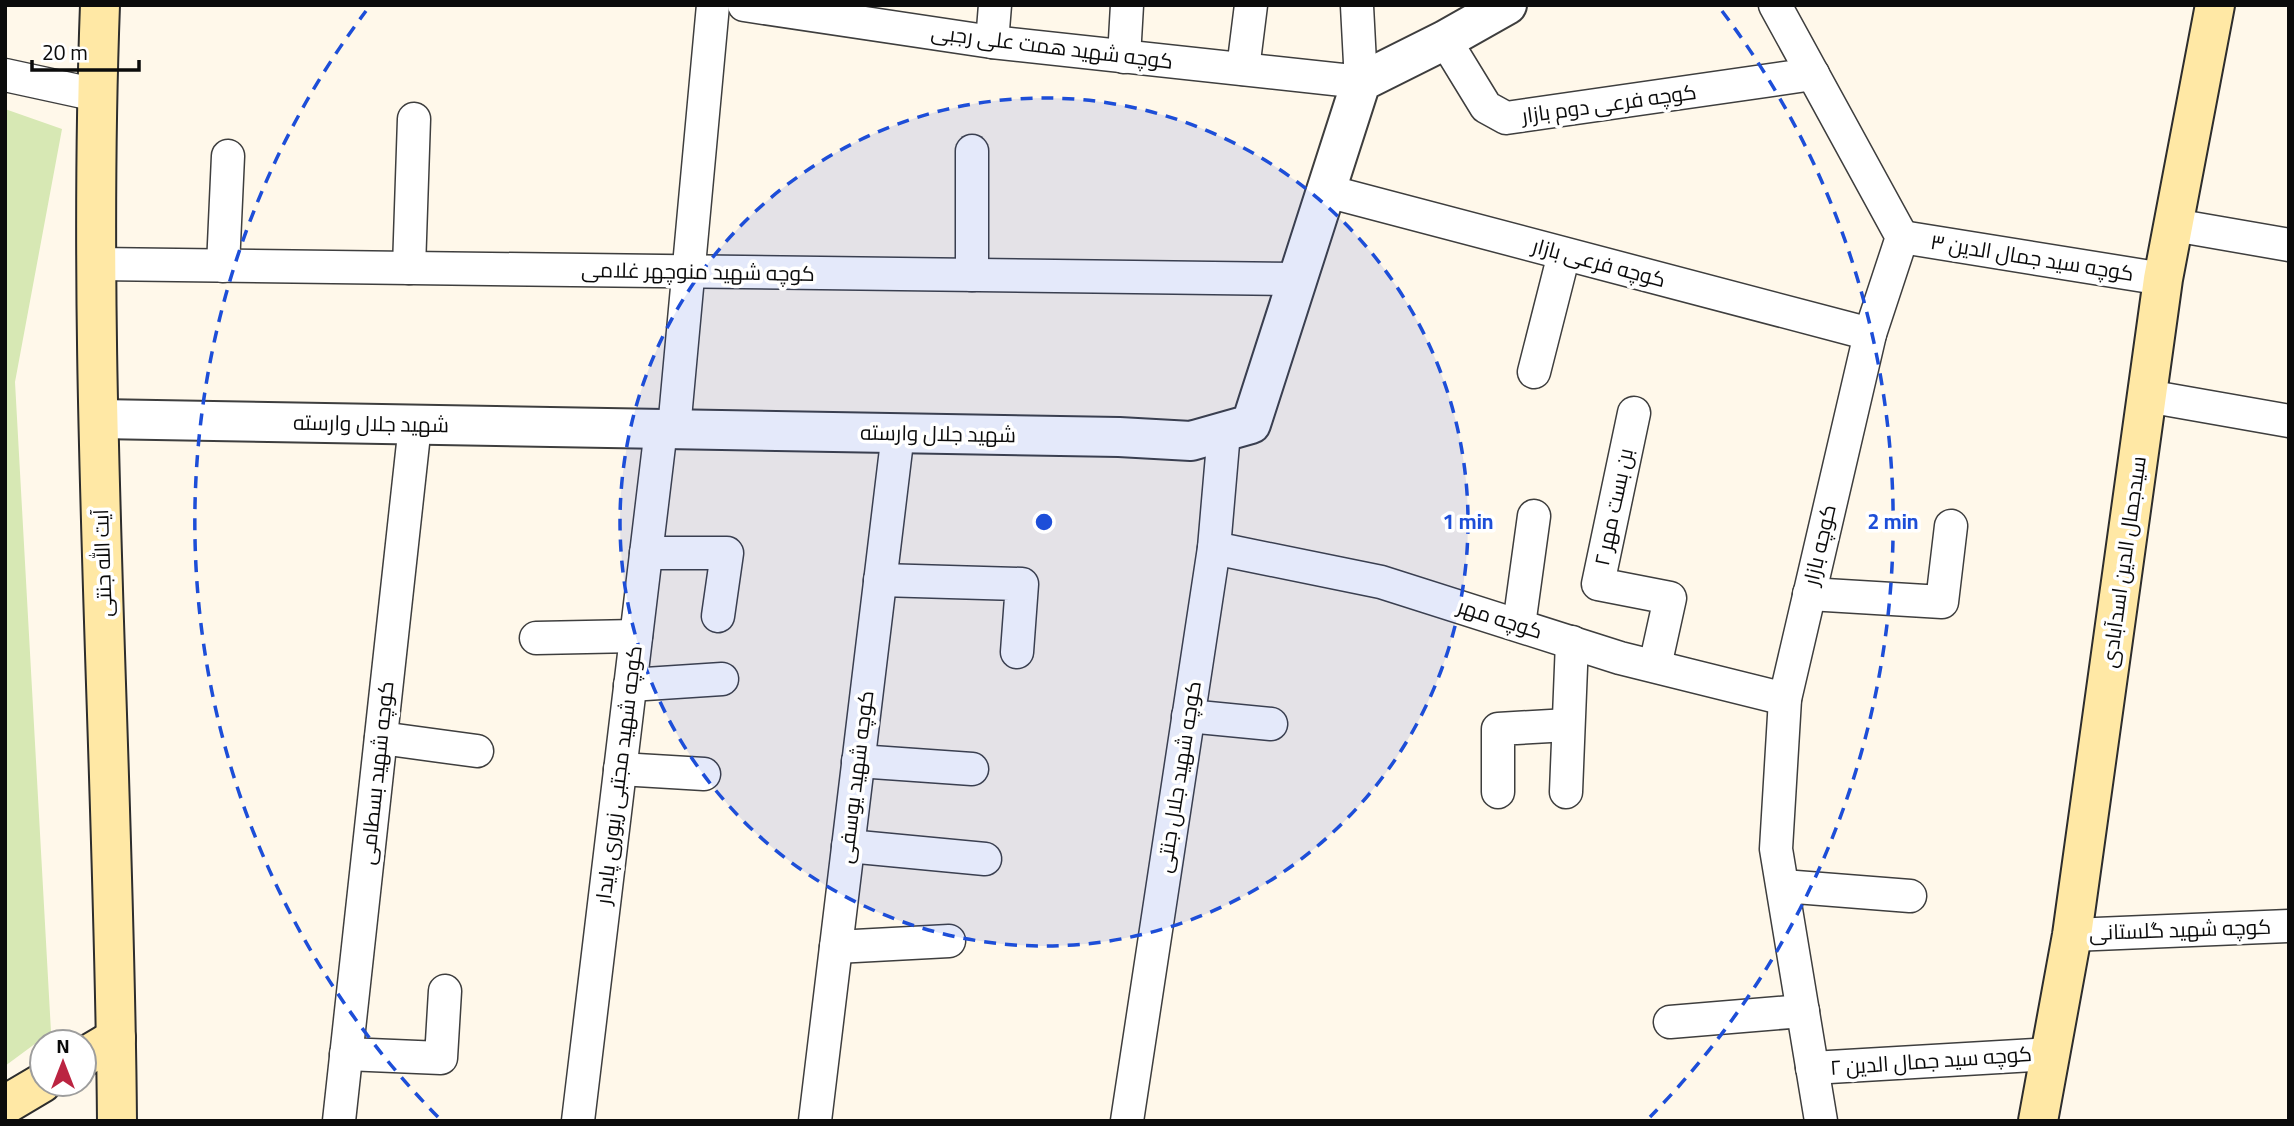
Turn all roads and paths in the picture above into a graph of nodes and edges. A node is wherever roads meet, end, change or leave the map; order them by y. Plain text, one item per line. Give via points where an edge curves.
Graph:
1 (100, 5) edge
2 (713, 5) edge
3 (744, 5) edge
4 (995, 5) edge
5 (1127, 5) edge
6 (1251, 5) edge
7 (1507, 5) edge
8 (1775, 5) edge
9 (2216, 5) edge
10 (1357, 6) edge
11 (863, 14) edge
12 (1445, 40) junction
13 (992, 42) junction
14 (1124, 57) junction
15 (1243, 69) junction
16 (1813, 74) junction
17 (5, 75) edge
18 (1361, 82) junction
19 (97, 96) junction
20 (414, 119) dead end
21 (972, 151) dead end
22 (228, 156) dead end
23 (1327, 191) junction
24 (2174, 225) junction
25 (1902, 237) junction
26 (2289, 245) edge
27 (1564, 254) junction
28 (98, 264) junction
29 (223, 266) junction
30 (409, 268) junction
31 (689, 271) junction
32 (972, 275) junction
33 (1298, 279) junction
34 (2163, 279) junction
35 (1871, 334) junction
36 (1534, 372) dead end
37 (2147, 396) junction
38 (1634, 413) dead end
39 (99, 419) junction
40 (2289, 421) edge
41 (415, 425) junction
42 (668, 429) junction
43 (1224, 432) junction
44 (898, 433) junction
45 (1534, 516) dead end
46 (1951, 526) dead end
47 (1214, 548) junction
48 (646, 553) junction
49 (880, 580) junction
50 (1809, 594) junction
51 (718, 616) dead end
52 (1519, 625) junction
53 (636, 636) junction
54 (536, 638) dead end
55 (1572, 642) junction
56 (1017, 652) dead end
57 (1655, 666) junction
58 (722, 679) dead end
59 (630, 685) junction
60 (1784, 699) junction
61 (1188, 716) junction
62 (1271, 724) dead end
63 (1569, 725) junction
64 (381, 738) junction
65 (477, 751) dead end
66 (858, 761) junction
67 (620, 769) junction
68 (972, 769) dead end
69 (704, 774) dead end
70 (1498, 792) dead end
71 (1566, 792) dead end
72 (848, 846) junction
73 (985, 859) dead end
74 (1783, 886) junction
75 (1910, 896) dead end
76 (2289, 926) edge
77 (2072, 935) junction
78 (949, 941) dead end
79 (836, 947) junction
80 (445, 991) dead end
81 (1803, 1011) junction
82 (1670, 1022) dead end
83 (116, 1038) junction
84 (98, 1049) edge
85 (346, 1054) junction
86 (2051, 1054) junction
87 (1812, 1068) junction
88 (28, 1091) edge
89 (5, 1105) edge
90 (117, 1121) edge
91 (339, 1121) edge
92 (578, 1121) edge
93 (815, 1121) edge
94 (1127, 1121) edge
95 (1821, 1121) edge
96 (2038, 1121) edge

1 - 19 main road, آیت الله جنتی
2 - 31 street, کوچه شهید مجتبی زیوری پایدار
3 - 11 street, کوچه شهید همت علی رجبی
4 - 13 street
5 - 14 street
6 - 15 street
7 - 12 street
8 - 16 street
9 - 24 main road, سیدجمال الدین اسدآبادی
10 - 18 street
11 - 13 street, کوچه شهید همت علی رجبی
12 - 16 street, کوچه فرعی دوم بازار via 1486,107 1506,118
12 - 18 street
13 - 14 street, کوچه شهید همت علی رجبی
14 - 15 street, کوچه شهید همت علی رجبی
15 - 18 street, کوچه شهید همت علی رجبی
16 - 25 street
17 - 19 street
18 - 23 street, شهید جلال وارسته
19 - 28 main road, آیت الله جنتی
20 - 30 street
21 - 32 street
22 - 29 street
23 - 27 street, کوچه فرعی بازار
23 - 33 street, شهید جلال وارسته
24 - 26 street
24 - 34 main road, سیدجمال الدین اسدآبادی
25 - 34 street, کوچه سید جمال الدین ۳
25 - 35 street, کوچه بازار
27 - 35 street, کوچه فرعی بازار
27 - 36 street
28 - 29 street, کوچه شهید منوچهر غلامی
28 - 39 main road, آیت الله جنتی
29 - 30 street, کوچه شهید منوچهر غلامی
30 - 31 street, کوچه شهید منوچهر غلامی
31 - 32 street, کوچه شهید منوچهر غلامی
31 - 42 street, کوچه شهید مجتبی زیوری پایدار
32 - 33 street, کوچه شهید منوچهر غلامی
33 - 43 street, شهید جلال وارسته via 1251,424
34 - 37 main road, سیدجمال الدین اسدآبادی
35 - 50 street, کوچه بازار
37 - 40 street
37 - 77 main road, سیدجمال الدین اسدآبادی
38 - 57 street, بن بست مهر ۲ via 1598,584 1670,597
39 - 41 street, شهید جلال وارسته
39 - 83 main road, آیت الله جنتی
41 - 42 street, شهید جلال وارسته
41 - 64 street, کوچه شهید بسطامی
42 - 44 street, شهید جلال وارسته
42 - 48 street, کوچه شهید مجتبی زیوری پایدار
43 - 44 street, شهید جلال وارسته via 1191,441
43 - 47 street, کوچه شهید جلال جنتی
44 - 49 street, کوچه شهید یوسفی
45 - 52 street
46 - 50 street via 1942,602
47 - 52 street, کوچه مهر via 1381,582
47 - 61 street, کوچه شهید جلال جنتی
48 - 51 street via 727,553
48 - 53 street, کوچه شهید مجتبی زیوری پایدار
49 - 56 street via 1022,584
49 - 66 street, کوچه شهید یوسفی
50 - 60 street, کوچه بازار
52 - 55 street, کوچه مهر
53 - 54 street
53 - 59 street, کوچه شهید مجتبی زیوری پایدار
55 - 57 street, کوچه مهر
55 - 63 street
57 - 60 street, کوچه مهر
58 - 59 street
59 - 67 street, کوچه شهید مجتبی زیوری پایدار
60 - 74 street, کوچه بازار via 1776,849
61 - 62 street
61 - 94 street, کوچه شهید جلال جنتی
63 - 70 street via 1498,729
63 - 71 street
64 - 65 street
64 - 85 street, کوچه شهید بسطامی
66 - 68 street
66 - 72 street, کوچه شهید یوسفی
67 - 69 street
67 - 92 street, کوچه شهید مجتبی زیوری پایدار
72 - 73 street
72 - 79 street, کوچه شهید یوسفی
74 - 75 street
74 - 81 street, کوچه بازار
76 - 77 street, کوچه شهید گلستانی
77 - 86 main road, سیدجمال الدین اسدآبادی
78 - 79 street
79 - 93 street, کوچه شهید یوسفی
80 - 85 street via 441,1058
81 - 82 street
81 - 87 street, کوچه بازار
83 - 84 main road
83 - 90 main road, آیت الله جنتی
85 - 91 street, کوچه شهید بسطامی
86 - 87 street, کوچه سید جمال الدین ۲
86 - 96 main road, سیدجمال الدین اسدآبادی
87 - 95 street, کوچه بازار
88 - 89 main road

